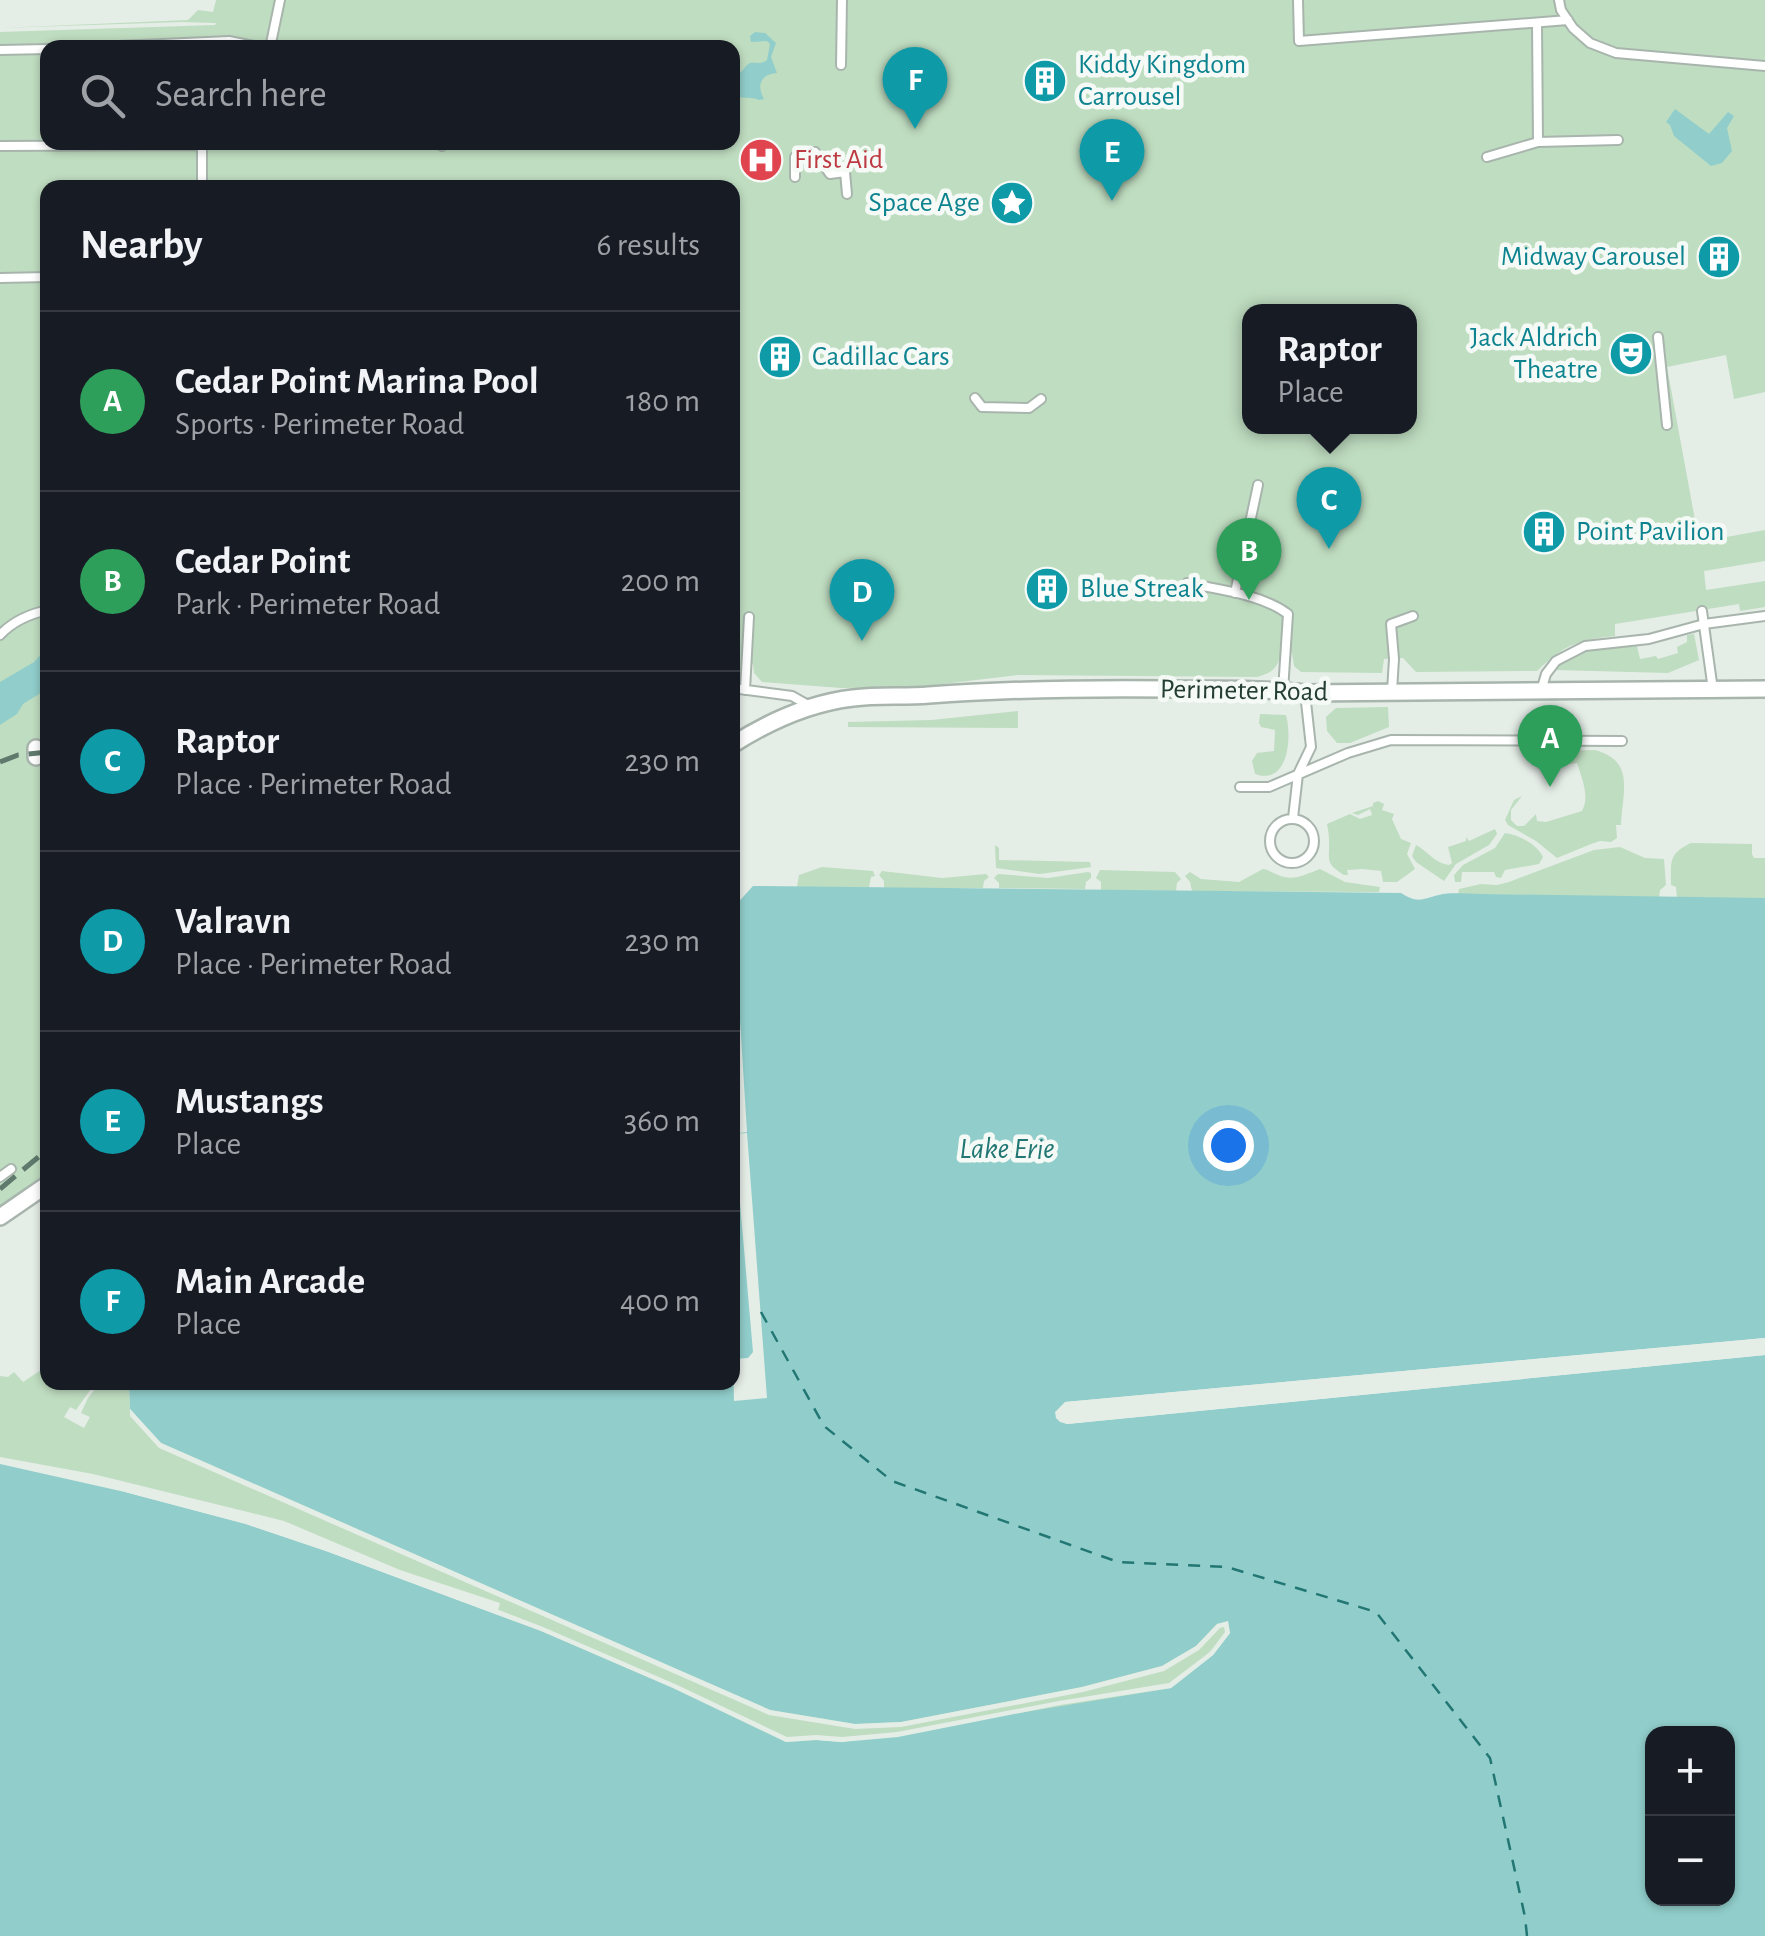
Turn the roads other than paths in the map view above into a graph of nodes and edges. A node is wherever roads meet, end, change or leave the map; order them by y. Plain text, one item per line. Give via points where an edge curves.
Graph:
1 (280, 0) edge
2 (842, 0) edge
3 (1298, 0) edge
4 (1560, 0) edge
5 (1568, 20) junction
6 (1537, 23) junction
7 (270, 40) edge
8 (40, 48) edge
9 (0, 50) edge
10 (841, 65) dead end
11 (1765, 66) edge
12 (1618, 140) dead end
13 (1538, 142) junction
14 (0, 146) edge
15 (40, 146) edge
16 (202, 150) edge
17 (815, 152) dead end
18 (1487, 157) dead end
19 (795, 158) dead end
20 (795, 177) dead end
21 (202, 180) edge
22 (847, 194) dead end
23 (40, 277) edge
24 (0, 278) edge
25 (1658, 337) dead end
26 (975, 398) dead end
27 (1041, 399) dead end
28 (1667, 425) dead end
29 (1258, 485) dead end
30 (1188, 583) dead end
31 (1235, 593) junction
32 (1702, 611) dead end
33 (40, 612) edge
34 (1413, 616) dead end
35 (1765, 616) edge
36 (749, 617) dead end
37 (1704, 624) junction
38 (0, 634) edge
39 (740, 689) edge
40 (1765, 689) edge
41 (744, 690) junction
42 (1713, 690) junction
43 (1283, 691) junction
44 (1540, 691) junction
45 (1392, 692) junction
46 (1305, 693) junction
47 (812, 707) junction
48 (1622, 740) dead end
49 (740, 741) edge
50 (1298, 774) junction
51 (1240, 787) dead end
52 (1293, 818) junction
53 (11, 1169) dead end
54 (0, 1177) edge
55 (40, 1190) edge
56 (0, 1217) edge

1 - 7 lane
2 - 10 lane
3 - 6 lane via 1300,41
4 - 5 lane
5 - 6 lane
5 - 11 lane via 1590,42 1616,53
6 - 13 lane
8 - 9 lane
12 - 13 lane
13 - 18 lane
14 - 15 lane
16 - 21 lane
17 - 22 lane via 830,174 845,172
19 - 20 lane
23 - 24 lane
25 - 28 lane
26 - 27 lane via 982,407 1029,408
29 - 31 lane
30 - 31 lane
31 - 43 lane via 1288,614
32 - 37 lane
33 - 38 lane
34 - 45 lane via 1391,624
35 - 37 lane
36 - 41 lane
37 - 42 lane
37 - 44 lane via 1571,651 1556,661
39 - 41 lane
40 - 42 street, Perimeter Road
41 - 47 lane via 792,696
42 - 44 street, Perimeter Road
43 - 46 street, Perimeter Road
43 - 47 street, Perimeter Road via 1003,690 854,698
44 - 45 street, Perimeter Road
45 - 46 street, Perimeter Road
46 - 50 lane via 1311,747
47 - 49 street, Perimeter Road
48 - 50 lane via 1390,740
50 - 51 lane via 1269,787
50 - 52 lane
52 - 52 lane via 1278,824 1270,838 1274,854 1288,863 1310,855 1315,839 1308,825
53 - 54 lane
55 - 56 street

